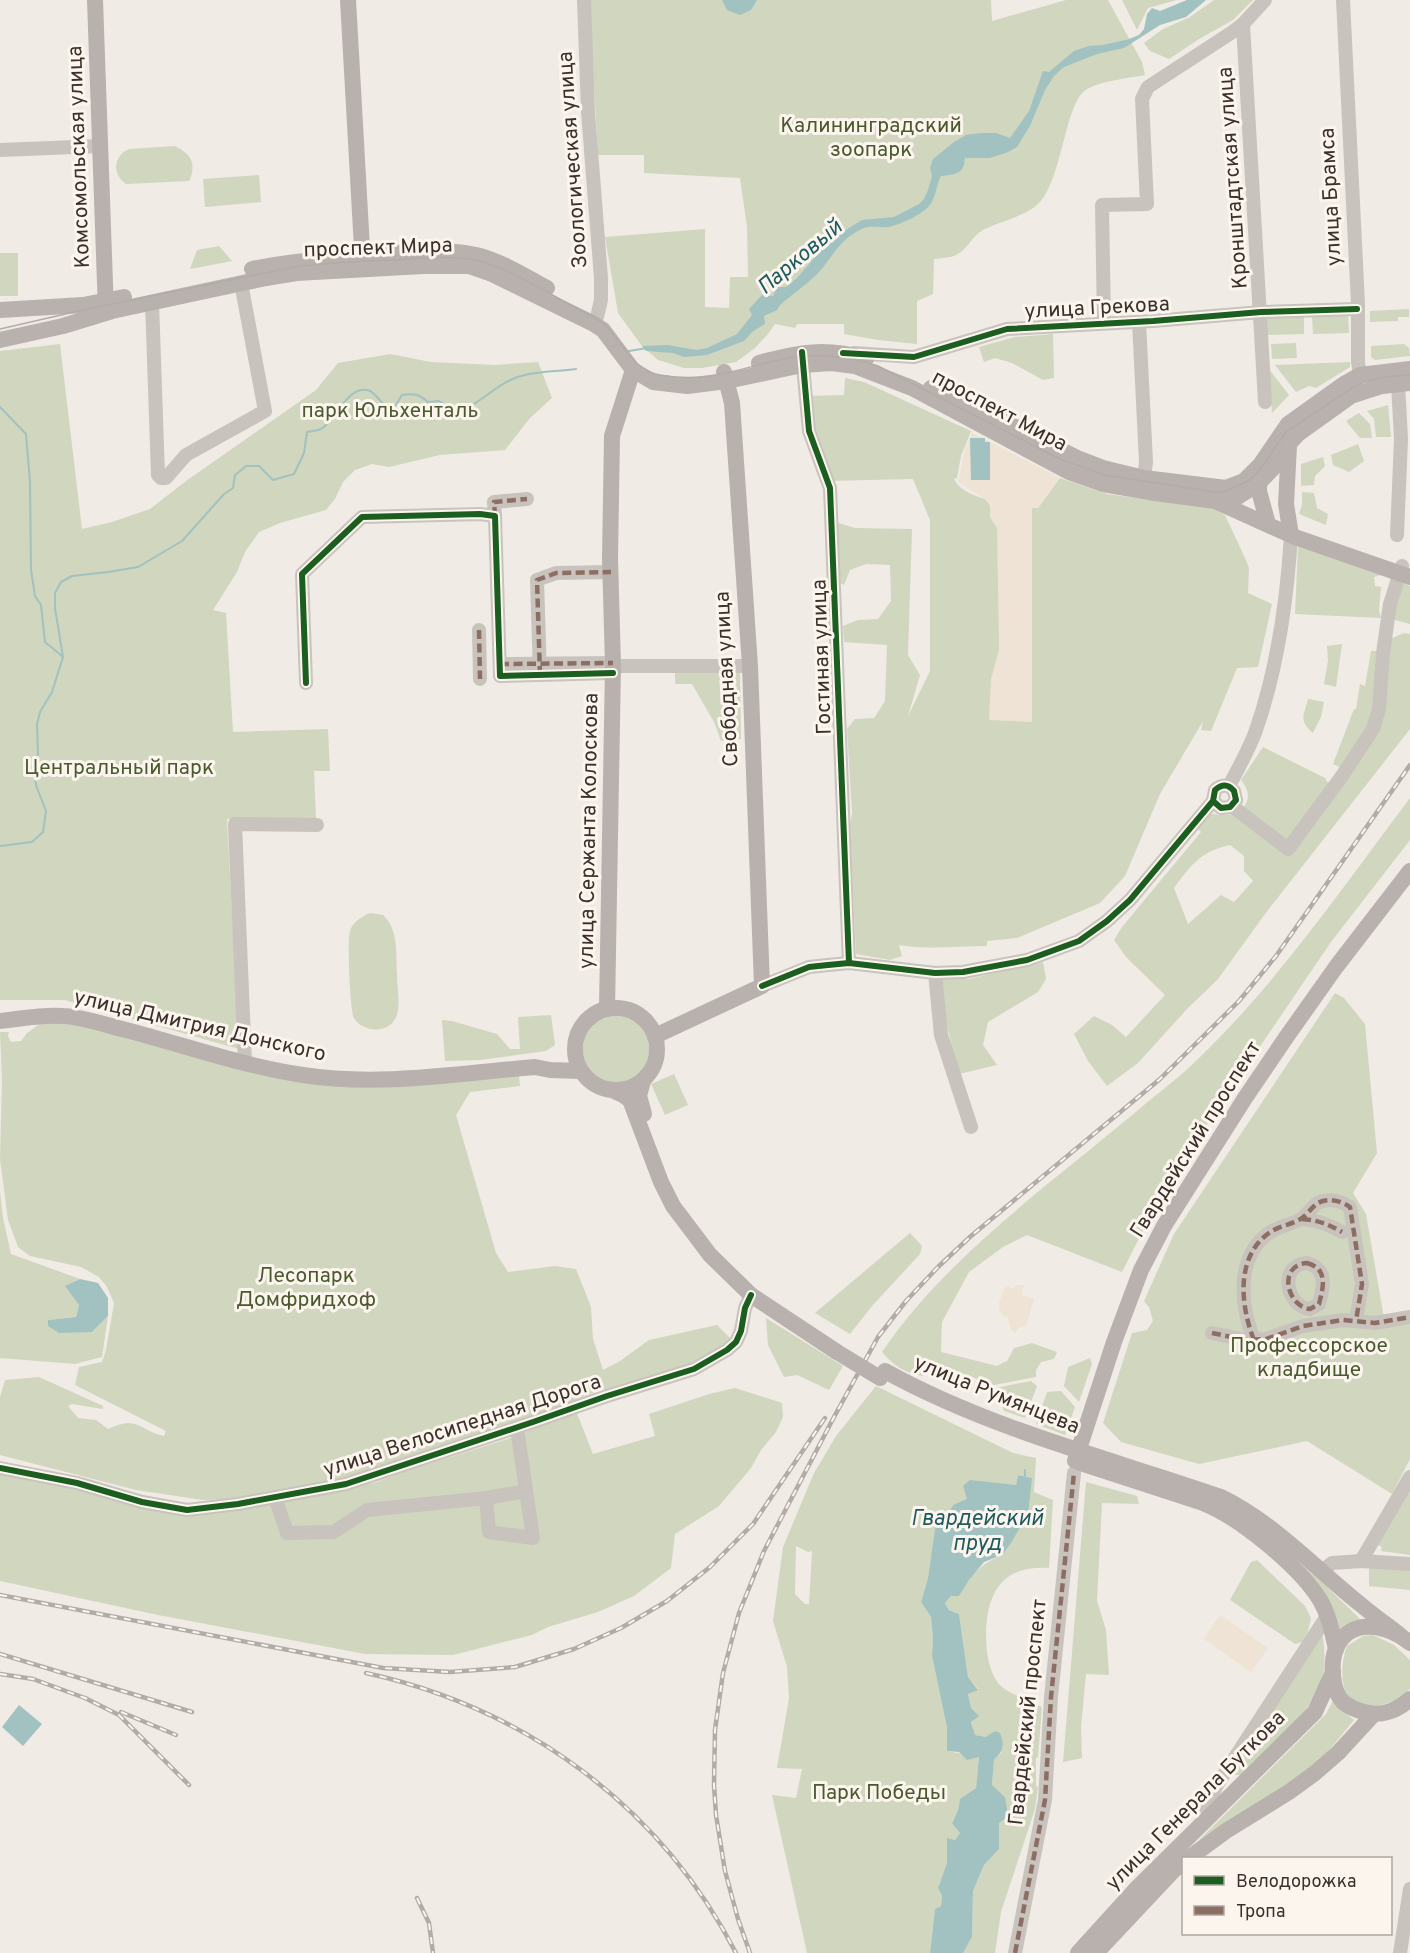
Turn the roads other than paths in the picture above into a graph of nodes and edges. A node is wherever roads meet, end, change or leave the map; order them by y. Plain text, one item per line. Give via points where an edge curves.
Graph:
1 (96, 0) edge
2 (348, 0) edge
3 (584, 0) edge
4 (1264, 0) edge
5 (1343, 0) edge
6 (1243, 24) junction
7 (100, 146) junction
8 (0, 150) edge
9 (362, 263) junction
10 (241, 283) junction
11 (152, 302) junction
12 (105, 307) junction
13 (1357, 309) junction
14 (0, 310) edge
15 (1261, 312) junction
16 (1138, 322) junction
17 (1104, 323) junction
18 (602, 324) junction
19 (0, 340) edge
20 (843, 353) junction
21 (802, 358) junction
22 (632, 365) junction
23 (726, 376) junction
24 (1403, 380) edge
25 (1362, 383) junction
26 (1265, 402) dead end
27 (1289, 444) junction
28 (1260, 465) junction
29 (1144, 478) junction
30 (1258, 484) junction
31 (1216, 494) junction
32 (1236, 498) junction
33 (527, 499) dead end
34 (495, 516) junction
35 (1266, 517) junction
36 (1290, 529) junction
37 (1397, 535) dead end
38 (611, 572) junction
39 (1405, 572) edge
40 (479, 630) dead end
41 (750, 666) junction
42 (613, 667) junction
43 (539, 669) junction
44 (480, 679) dead end
45 (306, 683) dead end
46 (1229, 786) junction
47 (1213, 801) junction
48 (1232, 806) junction
49 (316, 825) dead end
50 (1410, 871) edge
51 (849, 963) junction
52 (935, 973) junction
53 (762, 986) junction
54 (607, 1009) junction
55 (0, 1021) edge
56 (655, 1036) junction
57 (574, 1049) junction
58 (244, 1063) junction
59 (535, 1067) junction
60 (581, 1071) junction
61 (643, 1080) junction
62 (614, 1090) junction
63 (971, 1127) dead end
64 (1302, 1219) junction
65 (1342, 1232) dead end
66 (751, 1295) junction
67 (1310, 1309) dead end
68 (1410, 1317) edge
69 (1356, 1321) junction
70 (1313, 1325) junction
71 (1212, 1333) dead end
72 (1254, 1340) junction
73 (840, 1348) junction
74 (517, 1428) junction
75 (1076, 1462) junction
76 (0, 1468) edge
77 (1410, 1477) edge
78 (526, 1491) junction
79 (275, 1497) junction
80 (486, 1498) junction
81 (1361, 1561) junction
82 (1410, 1564) edge
83 (1322, 1571) junction
84 (1328, 1616) junction
85 (1405, 1639) edge
86 (1336, 1649) junction
87 (1333, 1672) junction
88 (1408, 1703) edge
89 (1373, 1715) junction
90 (1217, 1785) junction
91 (1241, 1786) junction
92 (1212, 1815) junction
93 (1190, 1857) edge
94 (1182, 1864) edge
95 (1410, 1888) edge
96 (1014, 1953) edge
97 (1078, 1953) edge
98 (1096, 1953) edge
99 (1400, 1953) edge

1 - 7 main road, Комсомольская улица
2 - 9 main road
3 - 18 street, Зоологическая улица
4 - 6 street
5 - 13 street, улица Брамса
6 - 15 street, Кронштадтская улица
6 - 17 street via 1144,92 1147,204 1102,205
7 - 8 street
7 - 12 main road, Комсомольская улица
9 - 10 main road, проспект Мира
9 - 12 main road, проспект Мира via 293,261
9 - 18 main road, проспект Мира via 429,251 478,256 518,272
10 - 11 main road, проспект Мира
10 - 11 street via 265,411 186,455 166,478 158,475
11 - 12 main road, проспект Мира
12 - 14 main road, проспект Мира
12 - 19 main road, проспект Мира via 63,326
13 - 15 street, улица Грекова
13 - 25 street, улица Брамса
15 - 16 street, улица Грекова
15 - 26 street, Кронштадтская улица
16 - 17 street, улица Грекова
16 - 29 street
17 - 20 street, улица Грекова via 1007,329 914,357
18 - 22 main road, проспект Мира
20 - 21 main road, проспект Мира
20 - 29 main road, проспект Мира via 871,360 1077,458
21 - 23 main road, проспект Мира
21 - 31 main road, проспект Мира via 855,366 881,375 1070,472 1103,484 1155,494
21 - 51 street, Гостиная улица via 809,431 830,488
22 - 23 main road, проспект Мира via 653,382 666,384 687,386
22 - 38 main road, улица Сержанта Колоскова via 612,436
23 - 41 main road, Свободная улица via 732,403
24 - 25 main road, проспект Мира
24 - 37 street
25 - 27 main road, проспект Мира
25 - 28 main road, проспект Мира via 1344,384 1288,424
27 - 30 main road, проспект Мира
27 - 36 main road via 1286,504
28 - 30 main road
28 - 31 main road, проспект Мира via 1244,481
29 - 31 main road, проспект Мира
30 - 32 main road, проспект Мира
30 - 35 main road
31 - 32 main road, проспект Мира
31 - 35 main road
32 - 35 main road
33 - 34 street via 494,502
34 - 43 street via 500,676
34 - 45 street via 362,517 302,573
35 - 36 main road
36 - 39 main road
36 - 46 street via 1284,614 1274,669 1255,734
38 - 42 main road, улица Сержанта Колоскова
38 - 43 street via 556,573 537,579
39 - 48 street via 1390,604 1373,729 1288,849
40 - 44 street
41 - 42 street
41 - 53 main road, Свободная улица
42 - 43 street
42 - 54 main road, улица Сержанта Колоскова
46 - 47 street via 1215,790
46 - 48 street via 1236,796
47 - 48 street via 1221,808
47 - 52 street via 1130,900 1079,941 1027,960
49 - 58 street via 235,824
50 - 75 main road, Гвардейский проспект via 1285,1039 1164,1226 1141,1270 1114,1342
51 - 52 street
51 - 53 street via 809,968
52 - 63 street via 941,1035
53 - 56 main road
54 - 56 main road via 622,1008 636,1013
54 - 57 main road via 583,1024
55 - 58 main road, улица Дмитрия Донского via 66,1016
56 - 61 main road via 657,1052 653,1067
57 - 59 main road, улица Дмитрия Донского via 562,1059
57 - 60 main road
58 - 59 main road, улица Дмитрия Донского via 302,1075 347,1078 410,1078
59 - 60 main road, улица Дмитрия Донского
60 - 62 main road via 601,1088
61 - 62 main road via 630,1088
61 - 73 main road, улица Румянцева via 639,1096 653,1140 675,1191 692,1215 718,1249 757,1287
62 - 66 main road, улица Румянцева via 630,1100 674,1206 710,1255
64 - 65 street
64 - 69 street via 1317,1203 1326,1200 1350,1207 1362,1284
64 - 72 street via 1271,1231 1251,1253 1244,1289 1245,1311
66 - 73 main road, улица Румянцева
66 - 74 street, улица Велосипедная Дорога via 736,1342 694,1369
67 - 70 street
68 - 69 street via 1375,1323
69 - 70 street
70 - 72 street
71 - 72 street
73 - 75 main road, улица Румянцева via 882,1374
74 - 78 street
74 - 79 street, улица Велосипедная Дорога via 346,1484
75 - 83 main road, улица Румянцева via 1221,1497 1275,1531
75 - 84 main road, улица Румянцева via 1220,1509 1261,1539 1306,1582
75 - 96 street, Гвардейский проспект via 1044,1800
76 - 79 street, улица Велосипедная Дорога via 187,1510
77 - 81 street
78 - 80 street
78 - 80 street via 533,1538 489,1532
79 - 80 street via 287,1533 334,1532 367,1510
81 - 82 street
81 - 83 street via 1332,1563
83 - 85 main road, улица Румянцева
84 - 86 main road, улица Румянцева
84 - 90 street
85 - 86 main road via 1386,1628 1370,1626 1345,1636
86 - 87 main road
87 - 89 main road via 1342,1701 1354,1710
87 - 91 main road, улица Генерала Буткова via 1315,1712
88 - 89 main road
89 - 93 main road, улица Генерала Буткова via 1316,1773
90 - 91 street
90 - 92 street via 1206,1808
91 - 92 main road, улица Генерала Буткова
92 - 97 main road, улица Генерала Буткова
94 - 98 main road, улица Генерала Буткова
95 - 99 street

